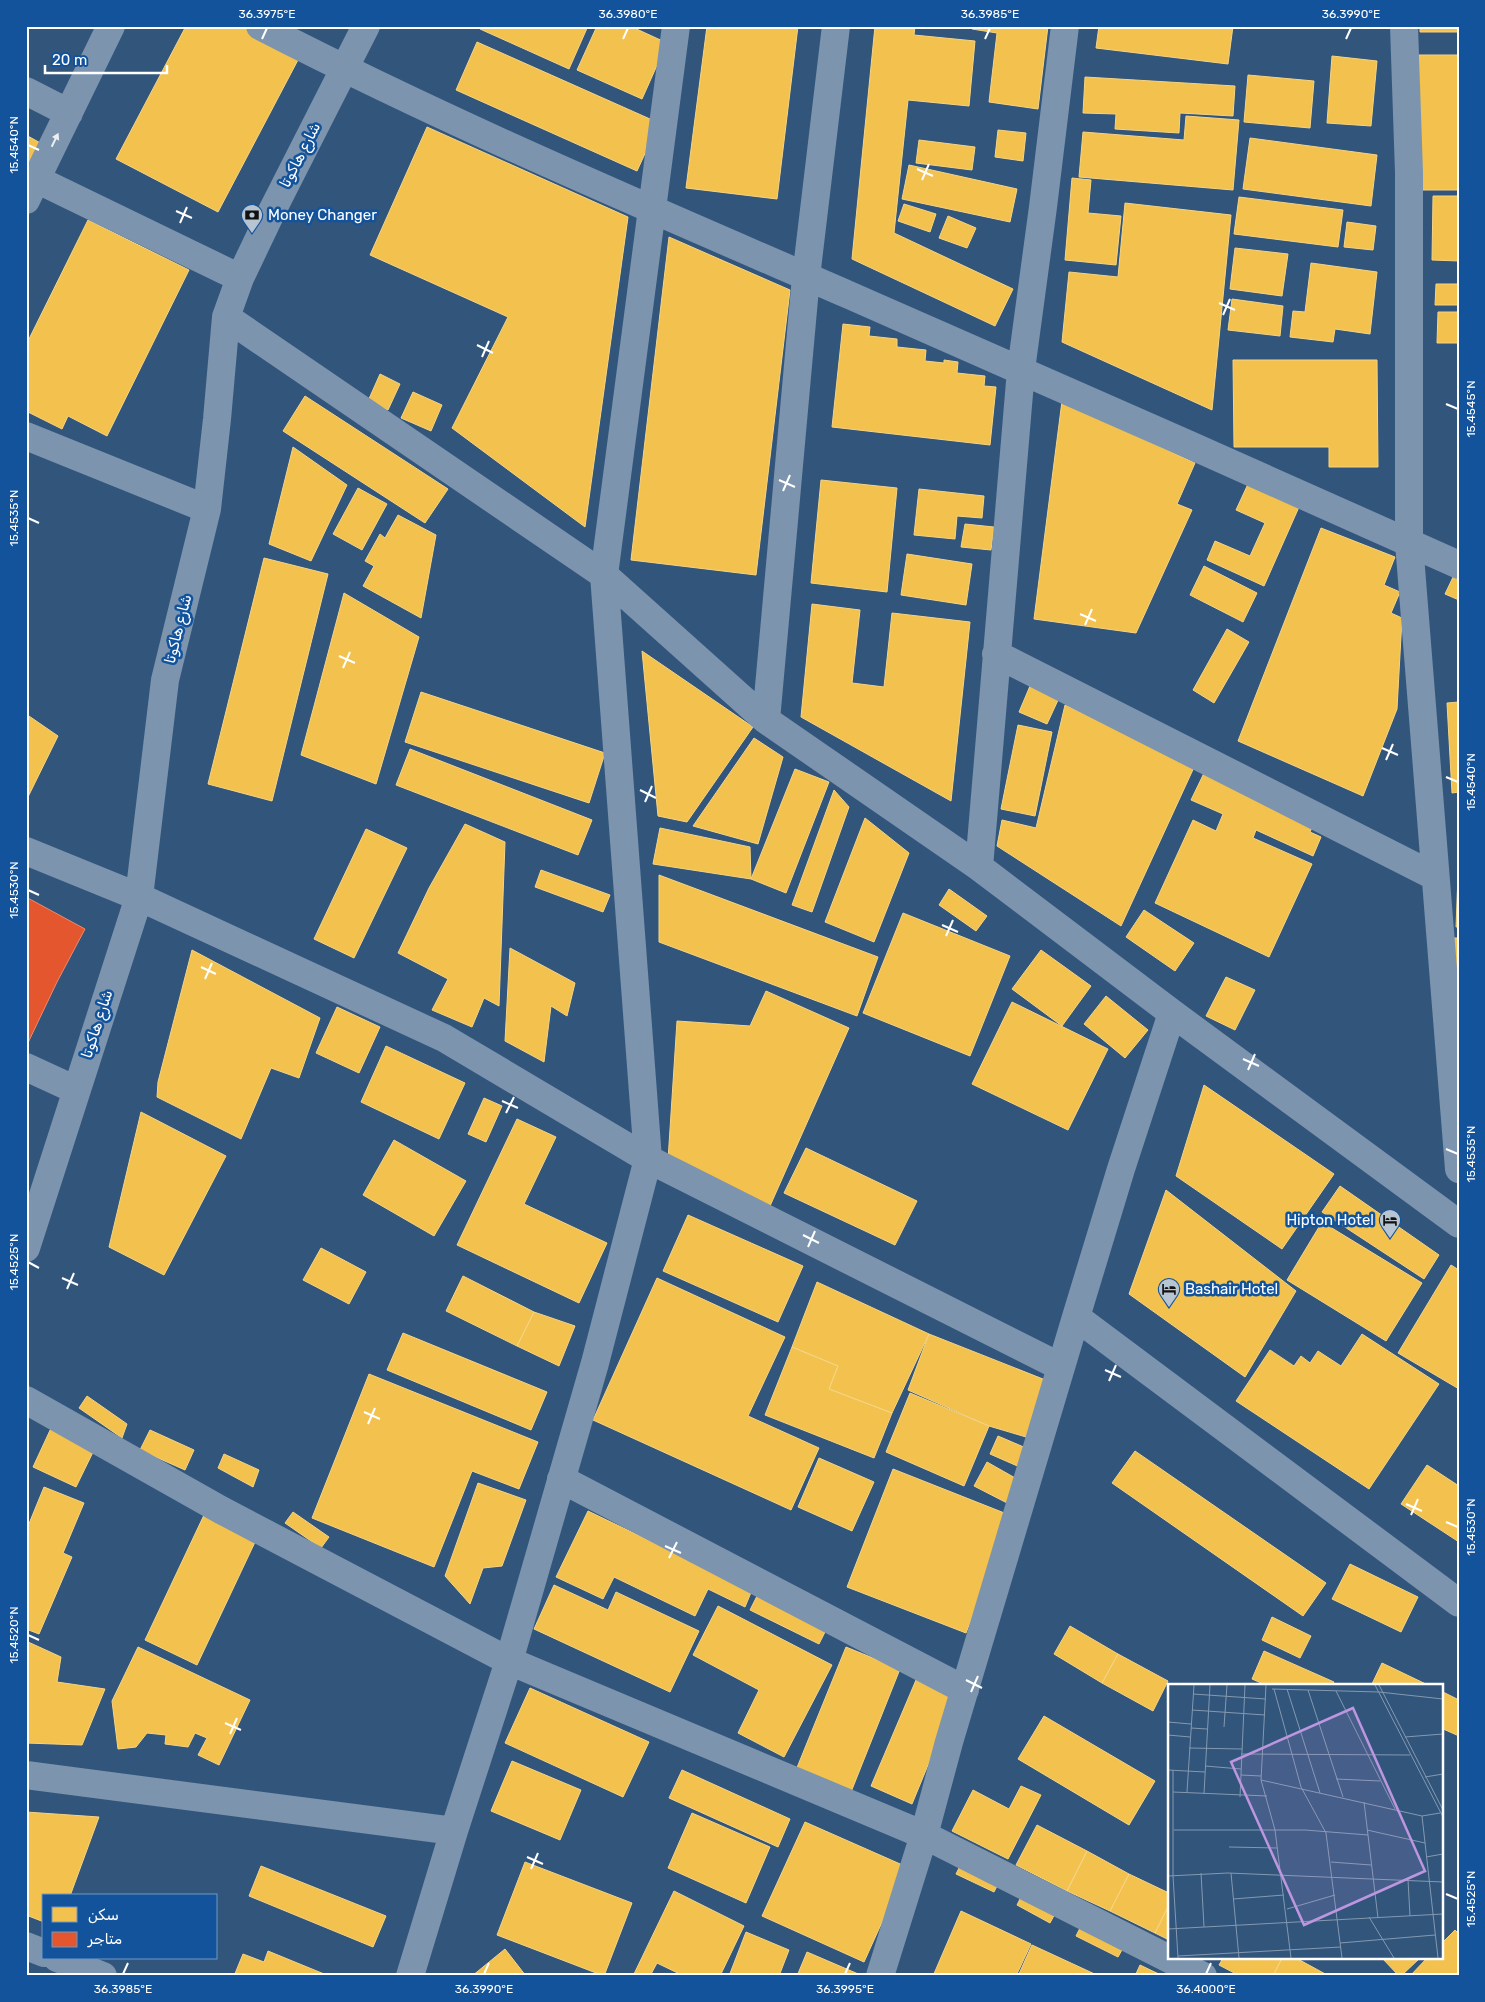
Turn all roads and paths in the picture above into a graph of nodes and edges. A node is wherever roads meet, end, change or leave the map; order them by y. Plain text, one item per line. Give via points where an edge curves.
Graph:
1 (111, 26) edge
2 (260, 26) edge
3 (366, 26) edge
4 (676, 26) edge
5 (836, 26) edge
6 (1065, 26) edge
7 (1404, 26) edge
8 (344, 70) junction
9 (26, 91) edge
10 (69, 113) junction
11 (31, 189) edge
12 (651, 209) junction
13 (806, 277) junction
14 (240, 278) junction
15 (226, 317) junction
16 (1021, 370) junction
17 (26, 436) edge
18 (207, 509) junction
19 (1409, 543) junction
20 (1459, 565) edge
21 (604, 575) junction
22 (996, 654) junction
23 (766, 720) junction
24 (26, 851) edge
25 (979, 867) junction
26 (1434, 876) junction
27 (139, 897) junction
28 (1172, 1013) junction
29 (26, 1066) edge
30 (76, 1090) junction
31 (648, 1159) junction
32 (1459, 1169) edge
33 (1459, 1224) edge
34 (26, 1248) edge
35 (1076, 1317) junction
36 (1061, 1367) junction
37 (26, 1400) edge
38 (561, 1479) junction
39 (1459, 1603) edge
40 (509, 1661) junction
41 (965, 1690) junction
42 (26, 1775) edge
43 (454, 1831) junction
44 (924, 1835) junction
45 (26, 1946) edge
46 (42, 1952) edge
47 (1168, 1958) edge
48 (62, 1960) edge
49 (1171, 1960) edge
50 (103, 1976) edge
51 (410, 1976) edge
52 (880, 1976) edge
53 (1203, 1976) edge

1 - 10 street
2 - 8 street
3 - 8 street, شارع هاكوتا
4 - 12 street
5 - 13 street
6 - 16 street
7 - 19 street via 1409,173
8 - 12 street
8 - 14 street, شارع هاكوتا
9 - 10 street
11 -> 10 street
11 - 14 street
12 - 13 street
12 - 21 street
13 - 16 street
13 - 23 street
14 - 15 street, شارع هاكوتا
15 - 18 street, شارع هاكوتا
15 - 21 street
16 - 19 street
16 - 22 street
17 - 18 street
18 - 27 street, شارع هاكوتا via 165,680
19 - 20 street
19 - 26 street
21 - 23 street
21 - 31 street
22 - 25 street
22 - 26 street
23 - 25 street
24 - 27 street
25 - 28 street
26 - 32 street
27 - 30 street, شارع هاكوتا
27 - 31 street via 444,1038
28 - 33 street
28 - 35 street
29 - 30 street
30 - 34 street, شارع هاكوتا
31 - 36 street
31 - 38 street
35 - 36 street
35 - 39 street
36 - 41 street
37 - 40 street via 221,1510
38 - 40 street
38 - 41 street
40 - 43 street
40 - 44 street
41 - 44 street
42 - 43 street
43 - 51 street
44 - 47 street
44 - 52 street
45 - 46 street
48 - 50 street
49 - 53 street

